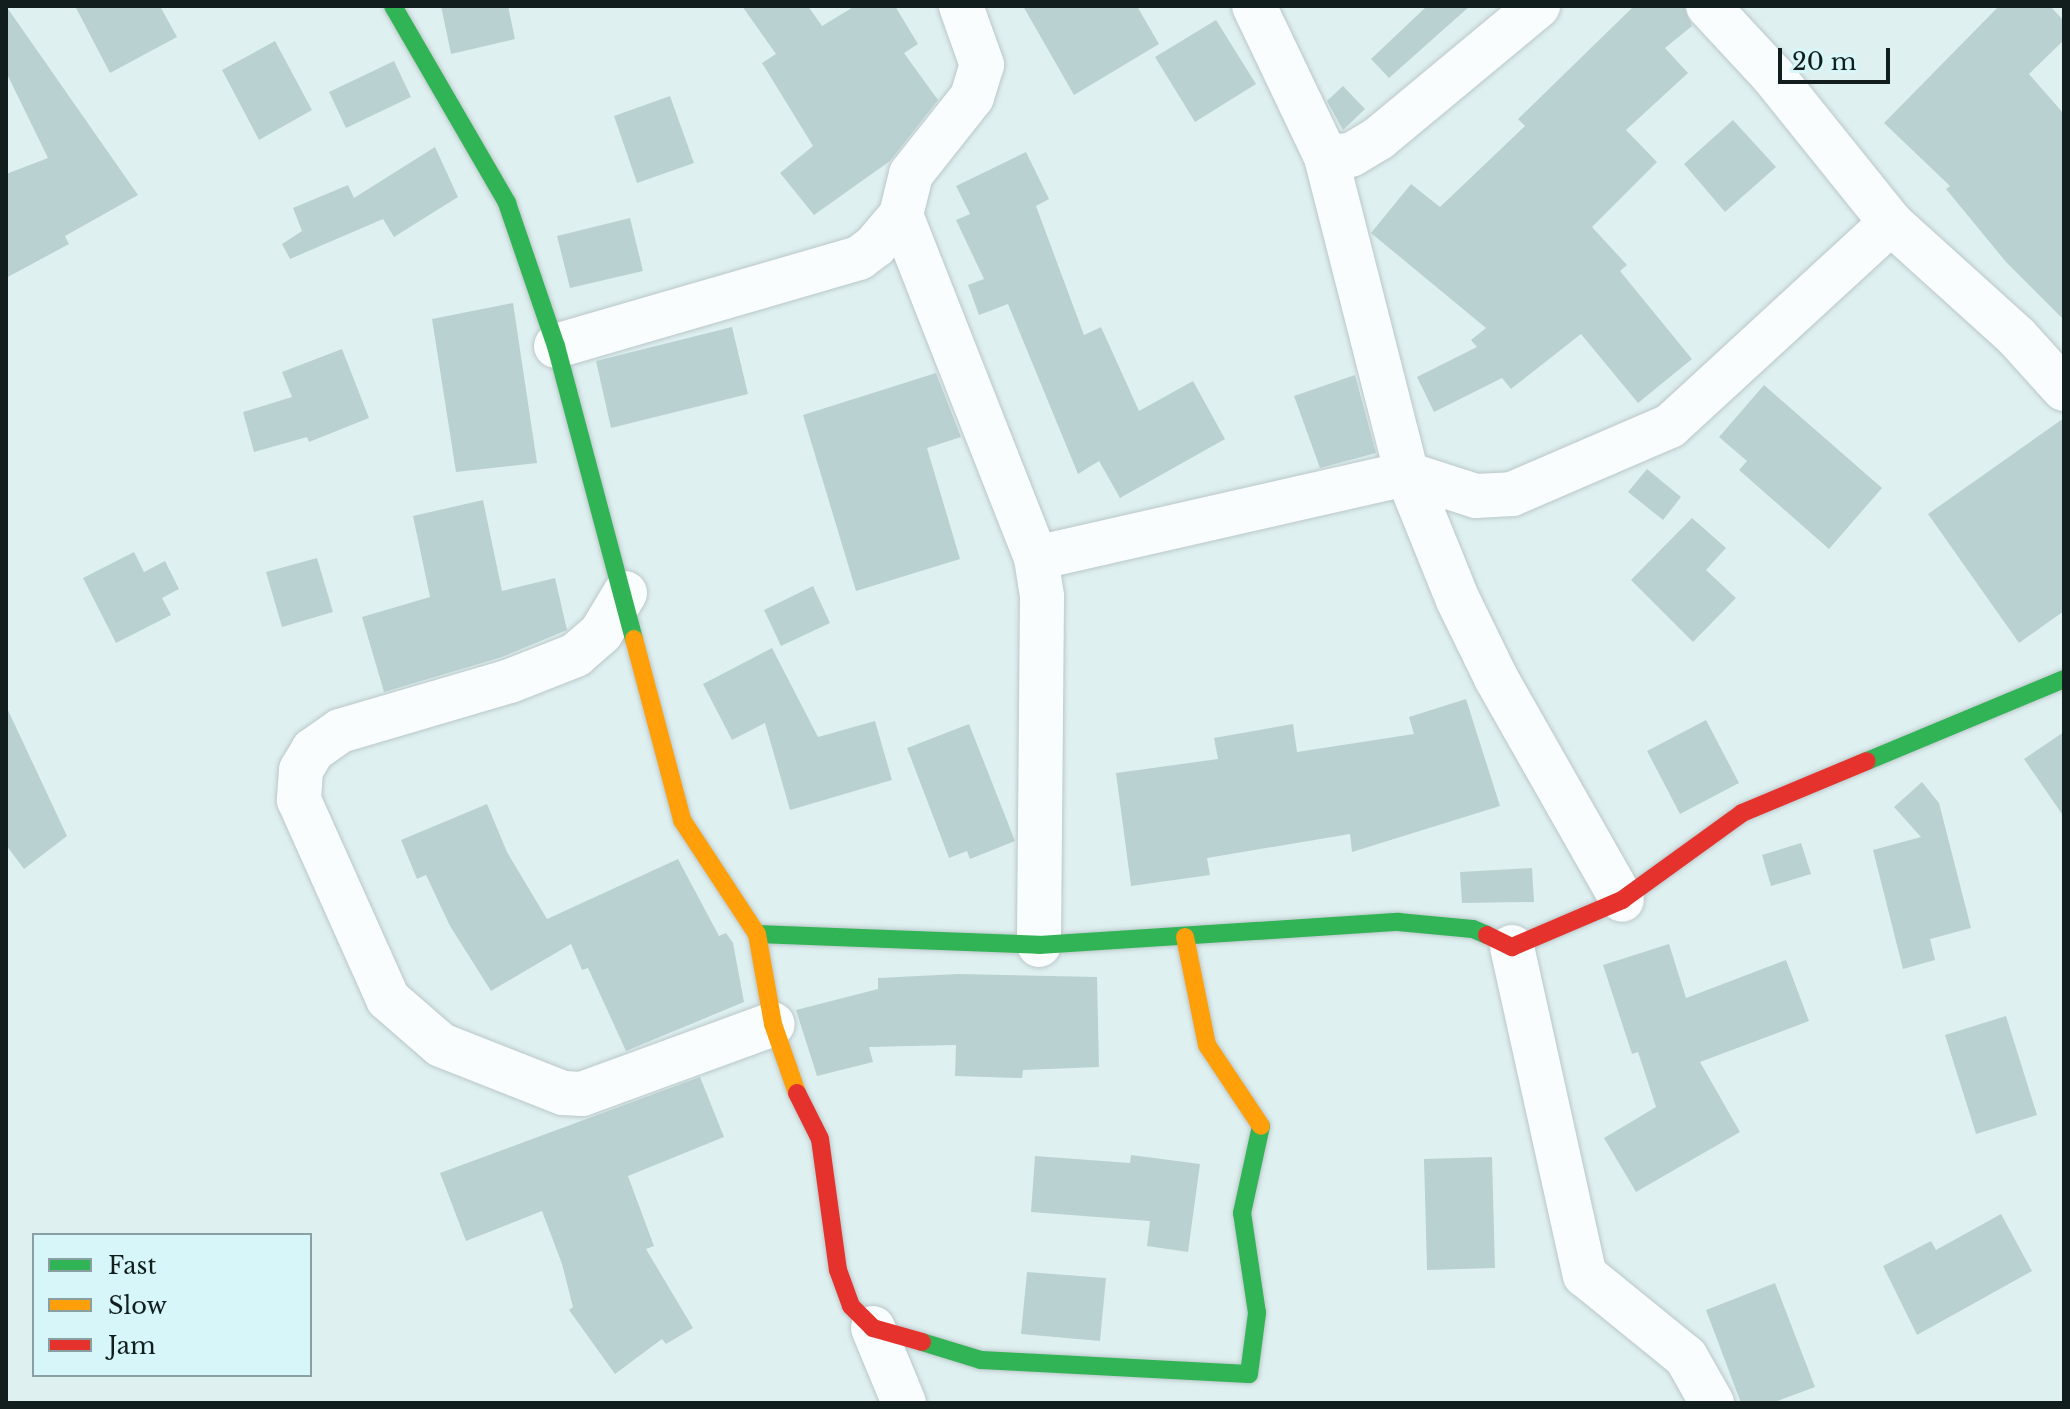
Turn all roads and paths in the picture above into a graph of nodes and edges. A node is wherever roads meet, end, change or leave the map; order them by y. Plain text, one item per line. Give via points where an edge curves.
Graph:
1 (393, 6) edge
2 (961, 6) edge
3 (1254, 6) edge
4 (1538, 6) edge
5 (1708, 6) edge
6 (1326, 157) junction
7 (901, 215) junction
8 (1891, 223) junction
9 (556, 346) junction
10 (2064, 389) edge
11 (1407, 474) junction
12 (1036, 558) junction
13 (625, 593) junction
14 (2064, 679) edge
15 (1622, 900) junction
16 (757, 934) junction
17 (1185, 937) junction
18 (1039, 945) junction
19 (1512, 947) junction
20 (773, 1024) junction
21 (873, 1328) junction
22 (904, 1403) edge
23 (1712, 1403) edge

1 - 9 street via 507,203
2 - 7 street via 975,33 982,65 972,97 911,174
3 - 6 street
4 - 6 street via 1379,138 1351,155
5 - 8 street via 1773,76
6 - 11 street
7 - 9 street via 859,258
7 - 12 street
8 - 10 street via 2007,327
8 - 11 street via 1670,426 1512,494 1476,496
9 - 13 street
11 - 12 street
11 - 15 street via 1496,678
12 - 18 street via 1042,597
13 - 16 street via 682,820
13 - 20 street via 601,633 576,655 510,681 340,731 313,750 301,770 299,800 388,999 441,1045 563,1093 582,1094
14 - 15 street via 1742,813
15 - 19 street
16 - 18 street
16 - 20 street
17 - 18 street
17 - 19 street via 1398,922 1473,929
17 - 21 street via 1207,1045 1261,1124 1242,1213 1257,1313 1249,1374 981,1360
19 - 23 street via 1585,1275 1686,1357
20 - 21 street via 820,1139 838,1270 851,1306
21 - 22 street

